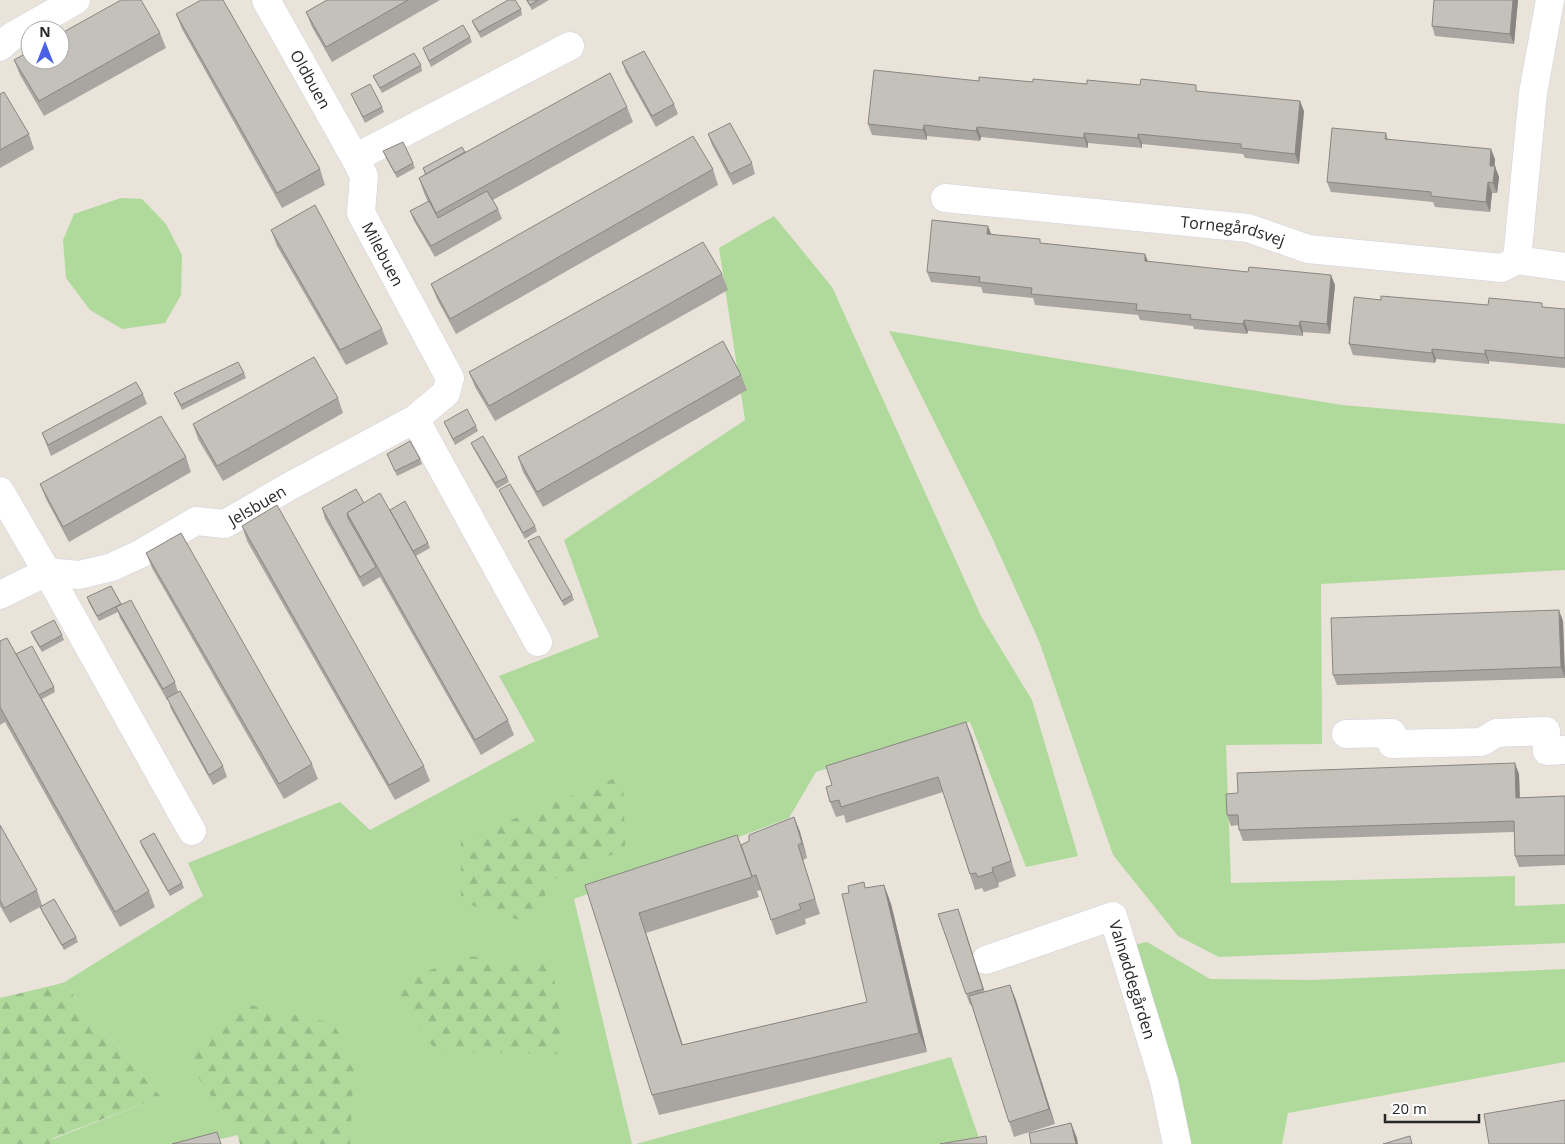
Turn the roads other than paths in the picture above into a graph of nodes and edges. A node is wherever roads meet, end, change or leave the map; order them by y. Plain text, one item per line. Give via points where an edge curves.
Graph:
1 (76, 0) edge
2 (266, 0) edge
3 (1550, 0) edge
4 (570, 46) dead end
5 (0, 47) edge
6 (355, 158) junction
7 (945, 198) dead end
8 (1517, 260) junction
9 (1565, 267) edge
10 (415, 419) junction
11 (0, 491) edge
12 (47, 572) junction
13 (0, 595) edge
14 (538, 642) dead end
15 (1346, 734) dead end
16 (1565, 750) edge
17 (192, 832) dead end
18 (986, 960) dead end
19 (1177, 1144) edge

1 - 5 street via 11,37
2 - 6 street, Oldbuen
3 - 8 street via 1533,93
4 - 6 street
6 - 10 street, Milebuen via 364,176 361,212 450,378 446,393
7 - 8 street, Tornegårdsvej via 1248,228 1308,249 1502,268
8 - 9 street, Tornegårdsvej
10 - 12 street, Jelsbuen via 225,524 196,521 112,567 79,575
10 - 14 street
11 - 12 street
12 - 13 street
12 - 17 street
15 - 16 street via 1392,733 1392,744 1482,742 1496,733 1546,731 1547,751
18 - 19 street, Valnøddegården via 1114,916 1164,1082

